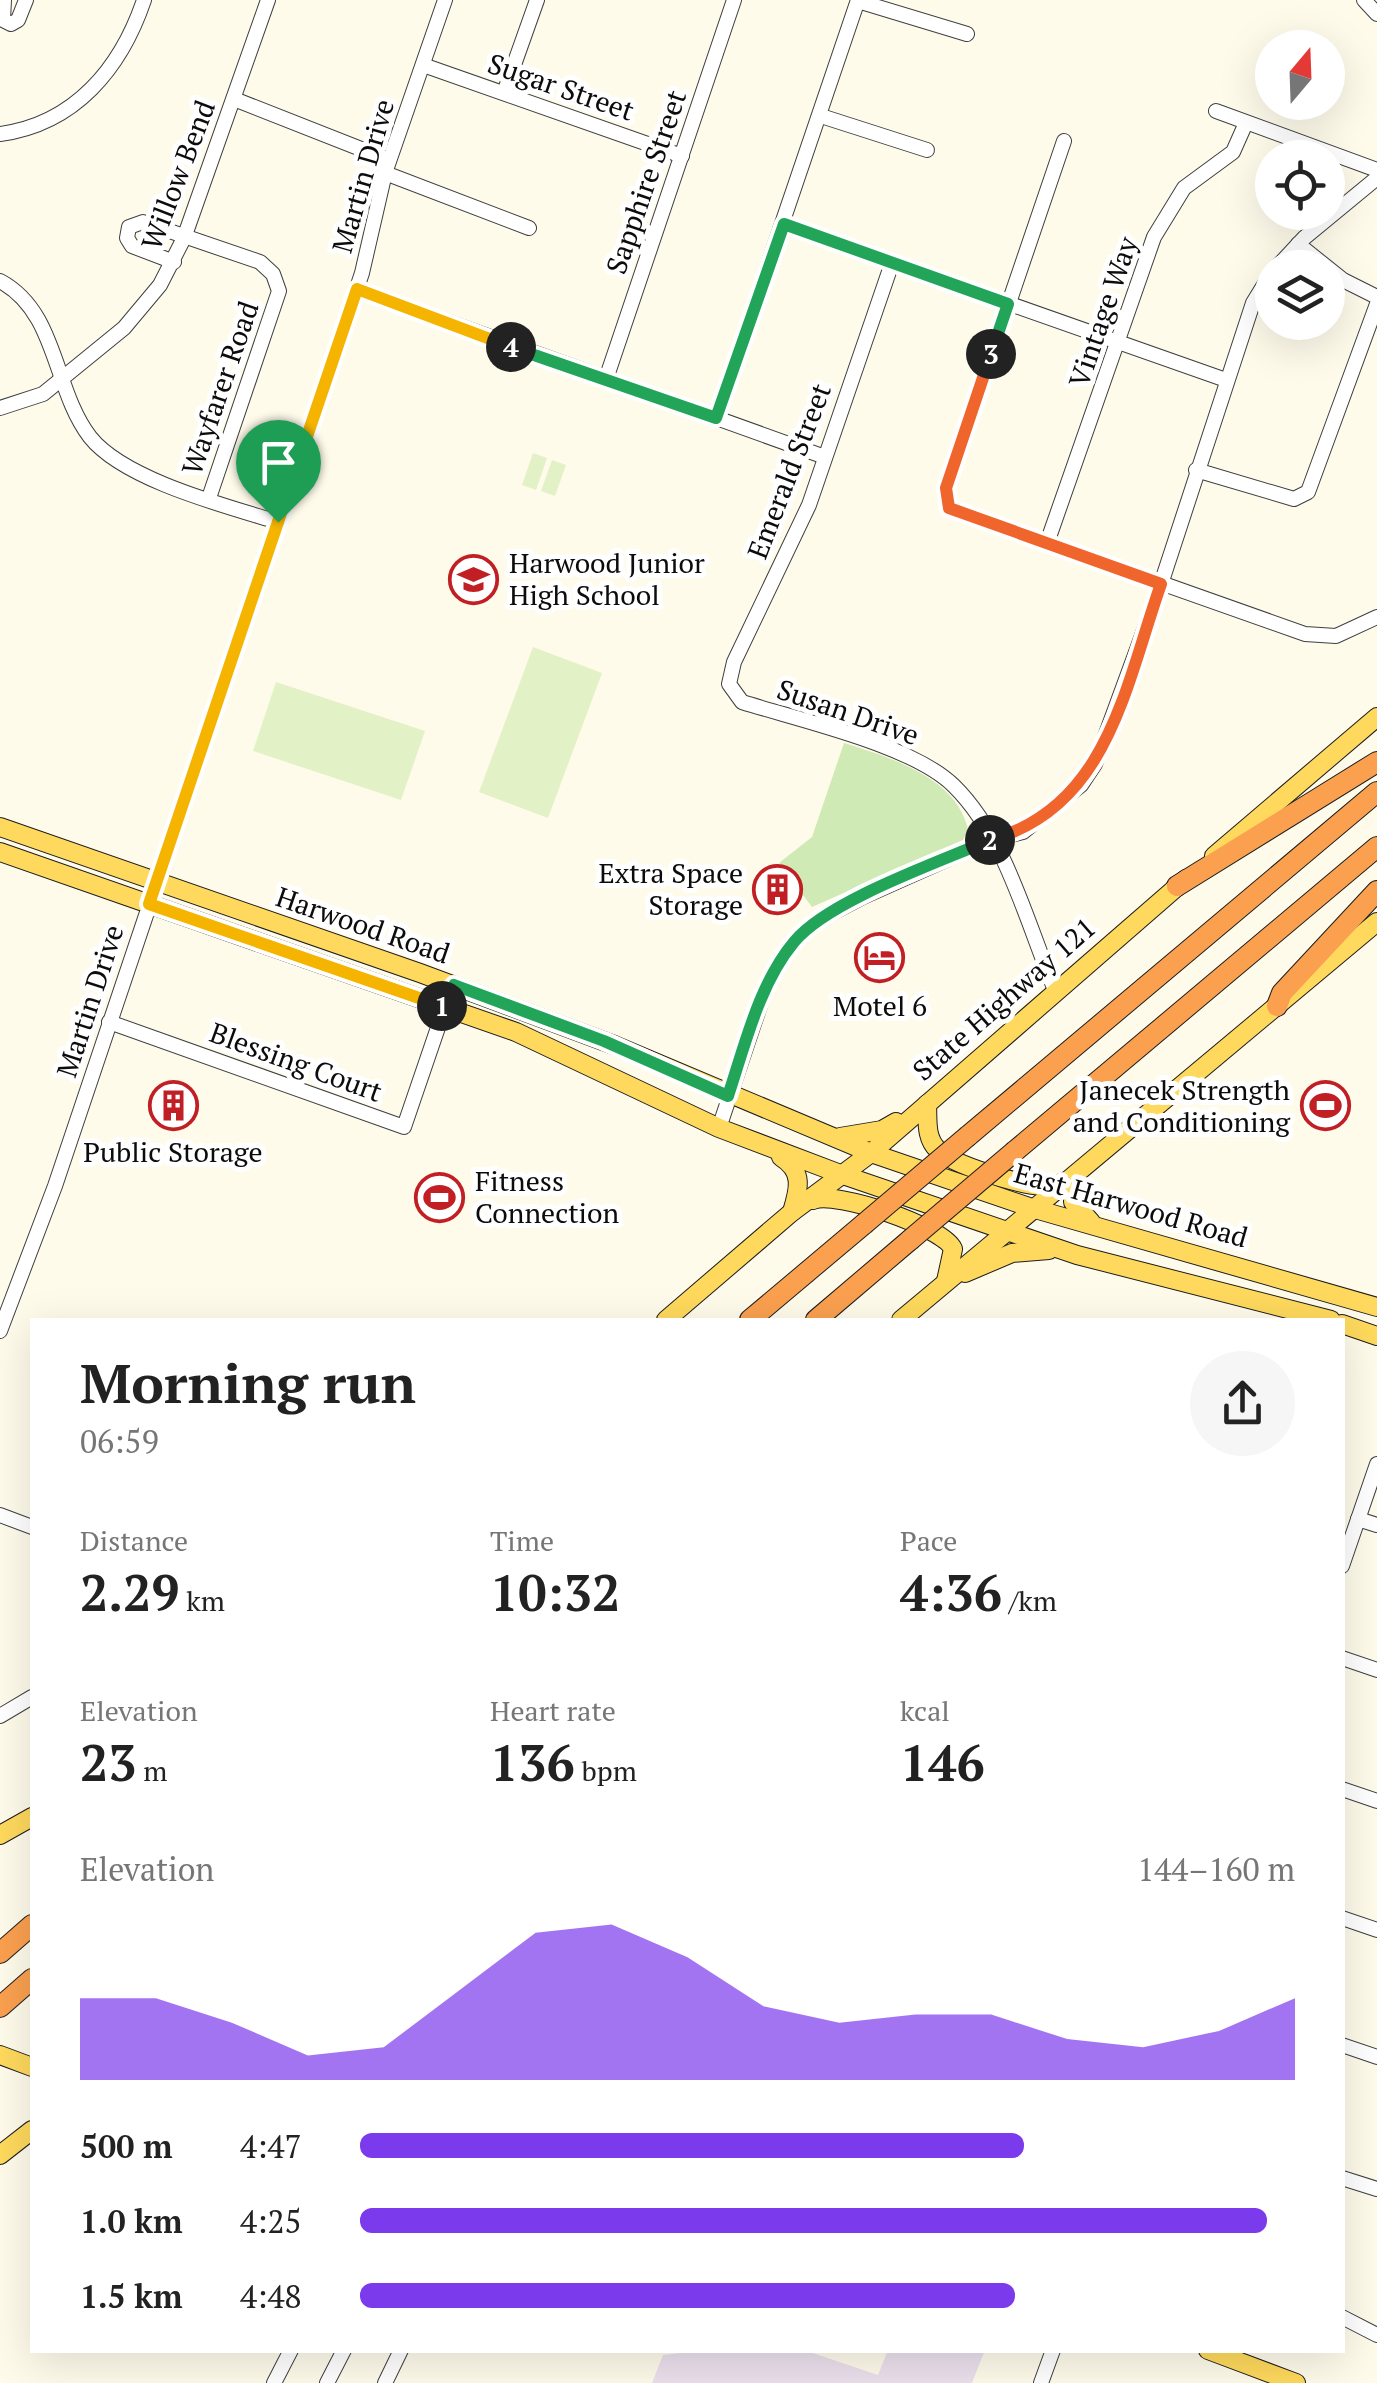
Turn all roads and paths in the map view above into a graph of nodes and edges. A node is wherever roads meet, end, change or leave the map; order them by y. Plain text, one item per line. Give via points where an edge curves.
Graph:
1 (4, 0) edge
2 (26, 0) edge
3 (144, 0) edge
4 (268, 0) edge
5 (446, 0) edge
6 (537, 0) edge
7 (734, 0) edge
8 (858, 0) edge
9 (1364, 0) edge
10 (1377, 14) edge
11 (967, 34) dead end
12 (423, 64) junction
13 (504, 93) junction
14 (234, 99) junction
15 (1216, 111) dead end
16 (821, 116) junction
17 (1245, 125) junction
18 (0, 134) edge
19 (1064, 141) dead end
20 (927, 150) dead end
21 (682, 156) junction
22 (387, 166) junction
23 (1377, 170) edge
24 (1377, 178) edge
25 (784, 224) junction
26 (529, 228) dead end
27 (184, 238) junction
28 (1298, 244) junction
29 (1292, 250) edge
30 (174, 262) junction
31 (892, 263) junction
32 (0, 282) edge
33 (357, 289) junction
34 (1377, 300) edge
35 (1255, 301) edge
36 (1008, 304) junction
37 (1119, 343) junction
38 (60, 378) junction
39 (606, 379) junction
40 (1226, 380) junction
41 (0, 408) edge
42 (716, 418) junction
43 (825, 456) junction
44 (1196, 470) junction
45 (208, 498) junction
46 (278, 522) junction
47 (1048, 543) junction
48 (1161, 584) junction
49 (1377, 617) edge
50 (734, 694) joint
51 (1377, 717) edge
52 (1377, 762) edge
53 (1377, 792) edge
54 (0, 827) edge
55 (38, 840) junction
56 (991, 840) junction
57 (1377, 847) edge
58 (0, 852) edge
59 (30, 862) junction
60 (156, 882) junction
61 (1177, 886) junction
62 (1377, 891) edge
63 (149, 904) junction
64 (1377, 922) edge
65 (316, 938) junction
66 (303, 958) junction
67 (454, 985) junction
68 (1054, 990) junction
69 (1277, 1006) junction
70 (445, 1007) junction
71 (109, 1022) junction
72 (604, 1041) junction
73 (593, 1068) junction
74 (728, 1096) junction
75 (927, 1104) junction
76 (719, 1128) junction
77 (835, 1137) junction
78 (763, 1145) junction
79 (871, 1153) junction
80 (843, 1174) junction
81 (1074, 1179) junction
82 (1035, 1209) junction
83 (792, 1212) junction
84 (1091, 1222) junction
85 (1008, 1230) junction
86 (1078, 1254) junction
87 (1238, 1264) junction
88 (946, 1281) junction
89 (1239, 1294) junction
90 (1377, 1306) edge
91 (668, 1318) edge
92 (752, 1318) edge
93 (818, 1318) edge
94 (903, 1318) edge
95 (1324, 1318) edge
96 (1345, 1325) edge
97 (0, 1332) edge
98 (1377, 1336) edge
99 (1377, 1464) edge
100 (1358, 1519) junction
101 (2, 1520) edge
102 (1377, 1525) edge
103 (30, 1527) edge
104 (1345, 1557) edge
105 (1345, 1659) edge
106 (1377, 1670) edge
107 (30, 1698) edge
108 (0, 1716) edge
109 (1345, 1790) edge
110 (1377, 1801) edge
111 (30, 1818) edge
112 (0, 1835) edge
113 (1345, 1919) edge
114 (30, 1927) edge
115 (1377, 1930) edge
116 (0, 1953) edge
117 (30, 1981) edge
118 (0, 2008) edge
119 (1345, 2046) edge
120 (0, 2056) edge
121 (1377, 2057) edge
122 (30, 2066) edge
123 (30, 2132) edge
124 (0, 2156) edge
125 (1345, 2179) edge
126 (1377, 2190) edge
127 (1345, 2319) edge
128 (1377, 2336) edge
129 (289, 2353) edge
130 (342, 2353) edge
131 (400, 2353) edge
132 (1052, 2353) edge
133 (1216, 2353) edge
134 (274, 2383) edge
135 (327, 2383) edge
136 (385, 2383) edge
137 (1041, 2383) edge
138 (1296, 2383) edge

1 - 2 street via 3,20 11,24
3 - 18 street via 126,47 92,92 28,130
4 - 14 street, Willow Bend
5 - 12 street, Martin Drive
6 - 13 street
7 - 21 street, Sapphire Street
8 - 11 street
8 - 16 street
9 - 10 street
12 - 13 street, Sugar Street
12 - 22 street, Martin Drive
13 - 21 street, Sugar Street
14 - 22 street
14 - 27 street, Willow Bend
15 - 17 street
16 - 20 street
16 - 25 street
17 - 23 street
17 - 37 street, Vintage Way via 1233,152 1184,188 1166,212
19 - 36 street
21 - 39 street, Sapphire Street
22 - 26 street
22 - 33 street, Martin Drive
24 - 28 street
25 - 31 street
25 - 42 street
27 - 30 street, Willow Bend
27 - 30 street via 143,222 128,231 132,246
27 - 45 street, Wayfarer Road via 260,262 279,291
28 - 29 street
28 - 34 street
30 - 38 street, Willow Bend via 132,320
31 - 36 street
31 - 43 street, Emerald Street
32 - 38 street via 32,306
33 - 39 street
33 - 46 street, Martin Drive
34 - 44 street via 1308,492 1294,498
35 - 40 street
36 - 37 street
36 - 47 street via 944,500 959,514
37 - 40 street
37 - 47 street, Vintage Way
38 - 41 street, Willow Bend via 28,402
38 - 45 street via 80,421 105,452 128,468
39 - 42 street
40 - 44 street
42 - 43 street
43 - 50 street, Emerald Street via 734,662
44 - 48 street
45 - 46 street
46 - 60 street, Martin Drive
47 - 48 street
48 - 49 street via 1305,634 1331,636
48 - 56 street via 1106,742 1081,785 1023,832
50 - 56 street, Susan Drive via 928,767 980,816
51 - 61 main road, State Highway 121
52 - 61 highway
53 - 92 highway, bridge
54 - 55 main road, Harwood Road
55 - 59 main road
55 - 60 main road, Harwood Road
56 - 68 street, Susan Drive
56 - 74 street via 841,908 794,941 766,988
57 - 93 highway, bridge
58 - 59 main road, Harwood Road
59 - 63 main road, Harwood Road
60 - 63 street, Martin Drive
60 - 65 main road, Harwood Road
61 - 68 main road, State Highway 121
62 - 69 highway
63 - 66 main road, Harwood Road
63 - 71 street, Martin Drive
64 - 69 main road
65 - 66 main road
65 - 67 main road, Harwood Road
66 - 70 main road, Harwood Road
67 - 70 main road
67 - 72 main road, Harwood Road
68 - 75 main road, State Highway 121
69 - 81 main road
70 - 71 street, Blessing Court via 404,1127
70 - 73 main road, Harwood Road
71 - 97 street, Martin Drive
72 - 73 main road
72 - 74 main road, Harwood Road
73 - 76 main road, Harwood Road
74 - 76 street
74 - 77 main road, Harwood Road
75 - 77 main road via 882,1130
75 - 79 main road, State Highway 121
75 - 81 main road via 929,1137 958,1162 1046,1187
76 - 78 main road, Harwood Road
77 - 79 main road, Harwood Road
78 - 80 main road, Harwood Road
78 - 83 main road via 798,1174
79 - 80 main road, State Highway 121
79 - 82 main road, East Harwood Road
80 - 83 main road, State Highway 121
80 - 85 main road, East Harwood Road
81 - 82 main road
81 - 84 main road via 1073,1202
82 - 84 main road, East Harwood Road
82 - 85 main road
83 - 88 main road via 826,1196 943,1234 954,1249
83 - 91 main road, State Highway 121
84 - 87 main road, East Harwood Road
85 - 86 main road, East Harwood Road
85 - 88 main road
86 - 88 main road via 1012,1253
86 - 89 main road, East Harwood Road
87 - 89 main road
87 - 90 main road, East Harwood Road
88 - 94 main road
89 - 95 main road, East Harwood Road
96 - 98 main road
99 - 100 street
100 - 102 street
100 - 104 street
101 - 103 street
105 - 106 street
107 - 108 street
109 - 110 street
111 - 112 main road
113 - 115 street
114 - 116 highway
117 - 118 highway
119 - 121 street
120 - 122 main road
123 - 124 main road
125 - 126 street
127 - 128 street
129 - 134 street
130 - 135 street
131 - 136 street
132 - 137 street
133 - 138 main road

